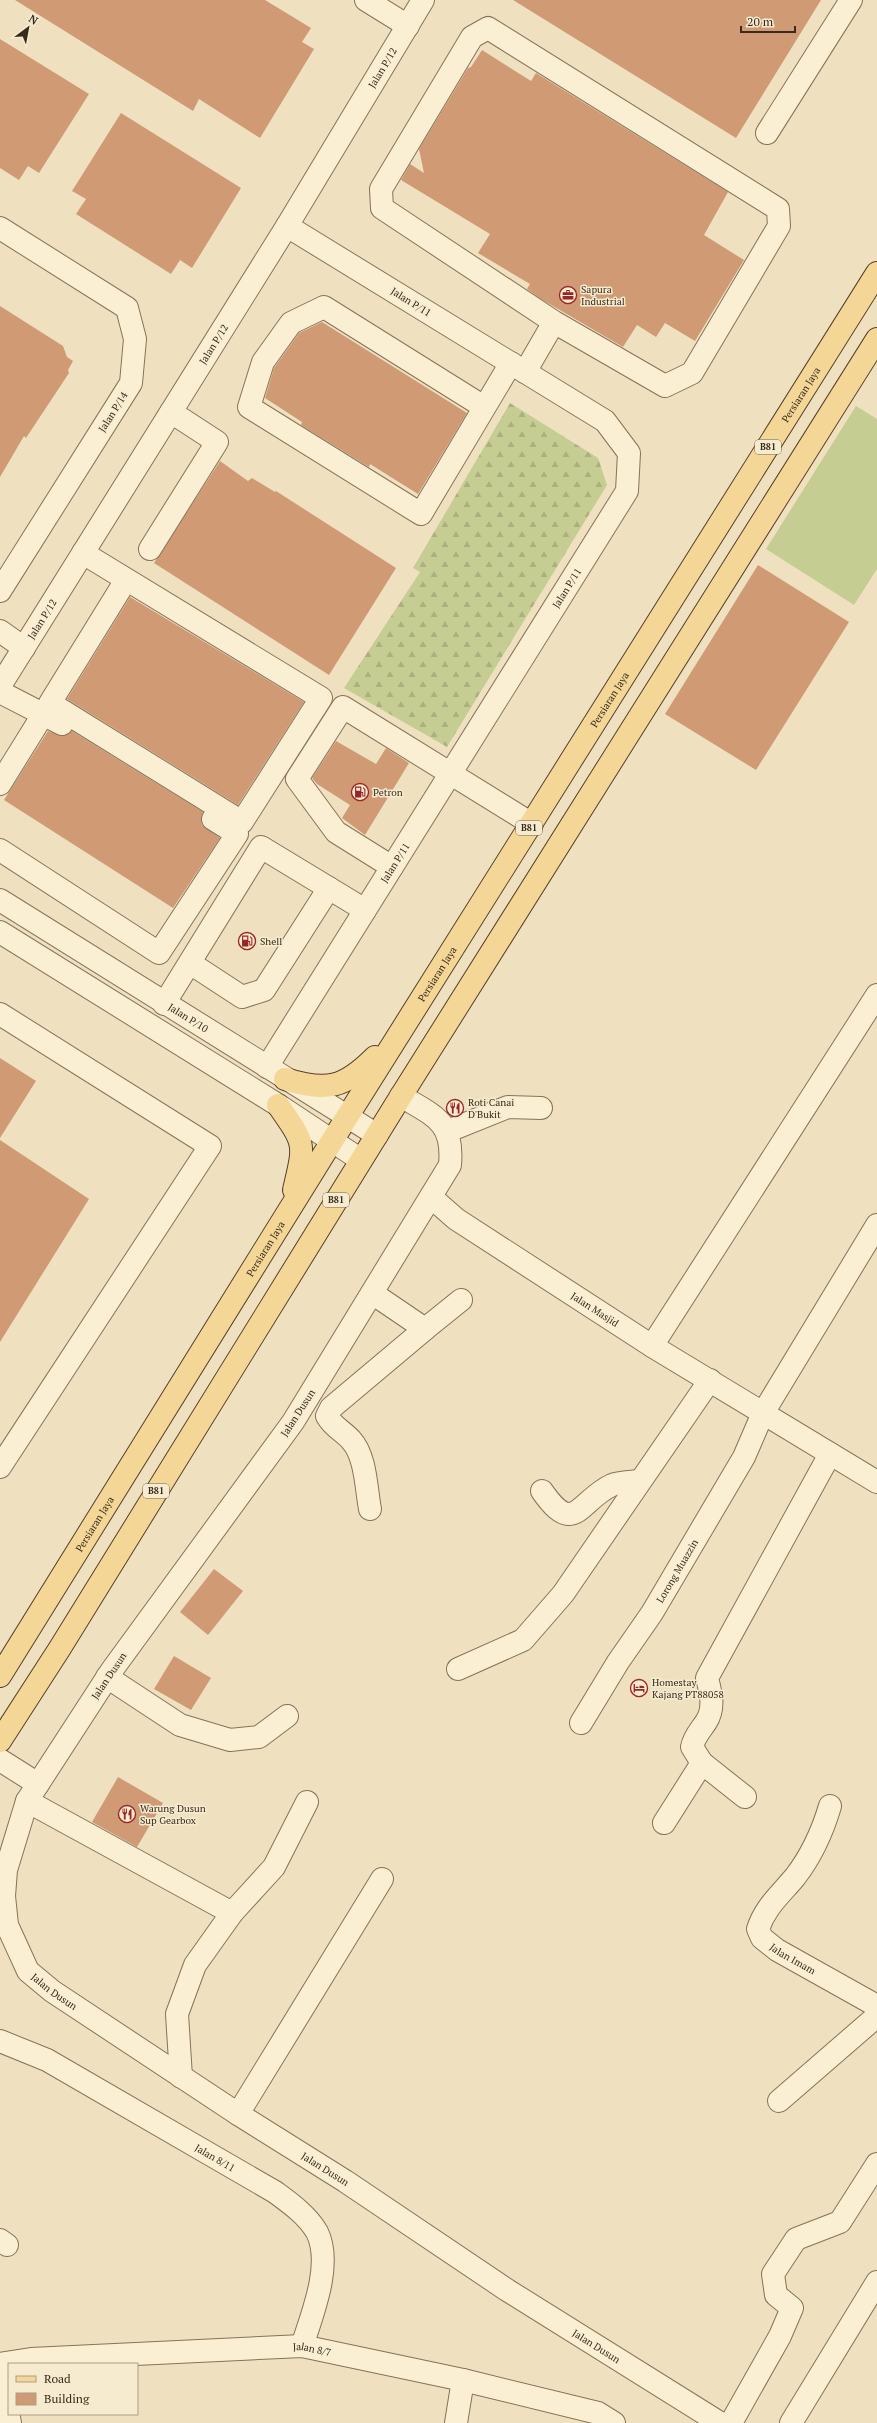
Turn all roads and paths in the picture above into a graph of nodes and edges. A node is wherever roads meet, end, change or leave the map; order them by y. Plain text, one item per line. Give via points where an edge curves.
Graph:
1 (366, 0) edge
2 (423, 0) edge
3 (851, 0) edge
4 (408, 26) junction
5 (767, 134) dead end
6 (287, 226) junction
7 (0, 228) edge
8 (877, 273) edge
9 (554, 322) junction
10 (875, 345) edge
11 (518, 367) junction
12 (484, 407) junction
13 (171, 412) junction
14 (150, 549) dead end
15 (83, 553) junction
16 (126, 580) junction
17 (0, 591) edge
18 (0, 631) edge
19 (24, 648) junction
20 (0, 686) edge
21 (0, 692) edge
22 (44, 713) junction
23 (450, 773) junction
24 (0, 784) edge
25 (532, 824) junction
26 (0, 850) edge
27 (392, 867) junction
28 (329, 888) junction
29 (0, 900) edge
30 (365, 910) junction
31 (0, 932) edge
32 (190, 963) junction
33 (877, 995) edge
34 (164, 1004) junction
35 (0, 1014) edge
36 (398, 1035) junction
37 (267, 1067) junction
38 (285, 1079) junction
39 (401, 1096) junction
40 (278, 1105) junction
41 (541, 1108) dead end
42 (346, 1117) junction
43 (448, 1132) junction
44 (376, 1136) junction
45 (332, 1141) junction
46 (361, 1160) junction
47 (431, 1197) junction
48 (289, 1211) junction
49 (877, 1225) edge
50 (372, 1293) junction
51 (461, 1300) dead end
52 (425, 1329) junction
53 (652, 1346) junction
54 (710, 1380) junction
55 (763, 1413) junction
56 (830, 1454) junction
57 (0, 1467) edge
58 (639, 1481) junction
59 (877, 1482) edge
60 (542, 1491) dead end
61 (370, 1508) dead end
62 (458, 1669) dead end
63 (0, 1676) edge
64 (107, 1677) junction
65 (287, 1716) dead end
66 (581, 1723) dead end
67 (0, 1741) edge
68 (0, 1760) edge
69 (702, 1763) junction
70 (32, 1793) junction
71 (745, 1797) dead end
72 (307, 1802) dead end
73 (830, 1806) dead end
74 (664, 1823) dead end
75 (382, 1879) dead end
76 (232, 1913) junction
77 (877, 2006) edge
78 (877, 2016) edge
79 (0, 2041) edge
80 (181, 2077) junction
81 (779, 2101) dead end
82 (238, 2114) junction
83 (877, 2164) edge
84 (877, 2282) edge
85 (302, 2346) junction
86 (10, 2363) edge
87 (0, 2365) edge
88 (463, 2380) junction
89 (8, 2411) edge
90 (456, 2423) edge
91 (614, 2423) edge
92 (720, 2423) edge
93 (731, 2423) edge
94 (791, 2423) edge

1 - 4 street
2 - 4 street, Jalan P/12
3 - 5 street
4 - 6 street, Jalan P/12
6 - 11 street, Jalan P/11
6 - 13 street, Jalan P/12
7 - 17 street, Jalan P/14 via 127,308 135,339 131,383
8 - 25 main road, Persiaran Jaya / B81
9 - 9 street via 666,386 692,373 779,226 778,209 488,28 472,37 381,189 382,208
9 - 11 street
10 - 39 main road, B81
11 - 12 street
11 - 23 street, Jalan P/11 via 605,421 629,453 627,491
12 - 12 street via 420,514 249,407 263,362 290,324 324,307
13 - 14 street via 218,442
13 - 15 street, Jalan P/12
15 - 16 street
15 - 19 street, Jalan P/12
16 - 16 street via 320,698 242,822 50,702
18 - 19 street
19 - 20 street, Jalan P/12
21 - 22 street
22 - 24 street
22 - 26 street via 237,834 158,953
23 - 25 street
23 - 27 street, Jalan P/11
23 - 27 street via 343,707 297,779 336,832
25 - 36 main road, Persiaran Jaya / B81
27 - 30 street, Jalan P/11
28 - 30 street
28 - 32 street via 264,990 242,997
28 - 32 street via 261,846
29 - 34 street, Jalan P/10
30 - 37 street, Jalan P/11
31 - 40 street
32 - 34 street
33 - 53 street
34 - 37 street, Jalan P/10
35 - 57 street via 210,1146
36 - 38 main road via 358,1074 340,1083 319,1087
36 - 42 main road, Persiaran Jaya / B81
37 - 38 street, Jalan P/10
38 - 42 street, Jalan P/10
39 - 43 street via 439,1120
39 - 44 main road, B81
40 - 45 street
40 - 48 main road via 302,1143 302,1154
41 - 43 street via 508,1106
42 - 44 street, Jalan P/10
42 - 45 main road, Persiaran Jaya / B81
43 - 47 street via 452,1149 450,1165
44 - 46 main road, B81
45 - 46 street
45 - 48 main road, Persiaran Jaya / B81
46 - 67 main road, B81 via 65,1641
47 - 50 street, Jalan Dusun
47 - 53 street, Jalan Masjid via 456,1220
48 - 63 main road, Persiaran Jaya / B81
49 - 55 street, Lorong Muazzin
50 - 52 street
50 - 64 street, Jalan Dusun via 293,1422
51 - 52 street
52 - 61 street via 331,1408 327,1416 332,1424 352,1440 356,1448
53 - 54 street, Jalan Masjid
54 - 55 street, Jalan Masjid
54 - 58 street
55 - 56 street, Jalan Masjid
55 - 66 street, Lorong Muazzin via 744,1458 652,1612
56 - 59 street, Jalan Masjid
56 - 69 street via 707,1678 712,1709 694,1738 692,1747
58 - 60 street via 613,1485 596,1495 576,1513 564,1515 554,1509
58 - 62 street via 563,1594 523,1640
64 - 65 street via 180,1725 230,1740 259,1737
64 - 70 street, Jalan Dusun
68 - 70 street
69 - 71 street
69 - 74 street
70 - 76 street
70 - 80 street, Jalan Dusun via 6,1870 4,1896 7,1924 28,1971 52,1991
72 - 76 street via 274,1867
73 - 77 street, Jalan Imam via 823,1831 811,1855 770,1904 762,1916 758,1929 762,1938 777,1950
75 - 82 street
76 - 80 street via 195,1965 177,2014
78 - 81 street
79 - 85 street, Jalan 8/11 via 47,2060 275,2192 299,2210 317,2233 323,2259 319,2291
80 - 82 street, Jalan Dusun
82 - 92 street, Jalan Dusun via 345,2181 507,2290
83 - 93 street via 840,2222 796,2239 774,2274 776,2295 792,2308 780,2336
84 - 94 street
85 - 86 street, Jalan 8/7 via 31,2359
85 - 88 street, Jalan 8/7
87 - 89 street
88 - 90 street
88 - 91 street, Jalan 8/7 via 598,2413

